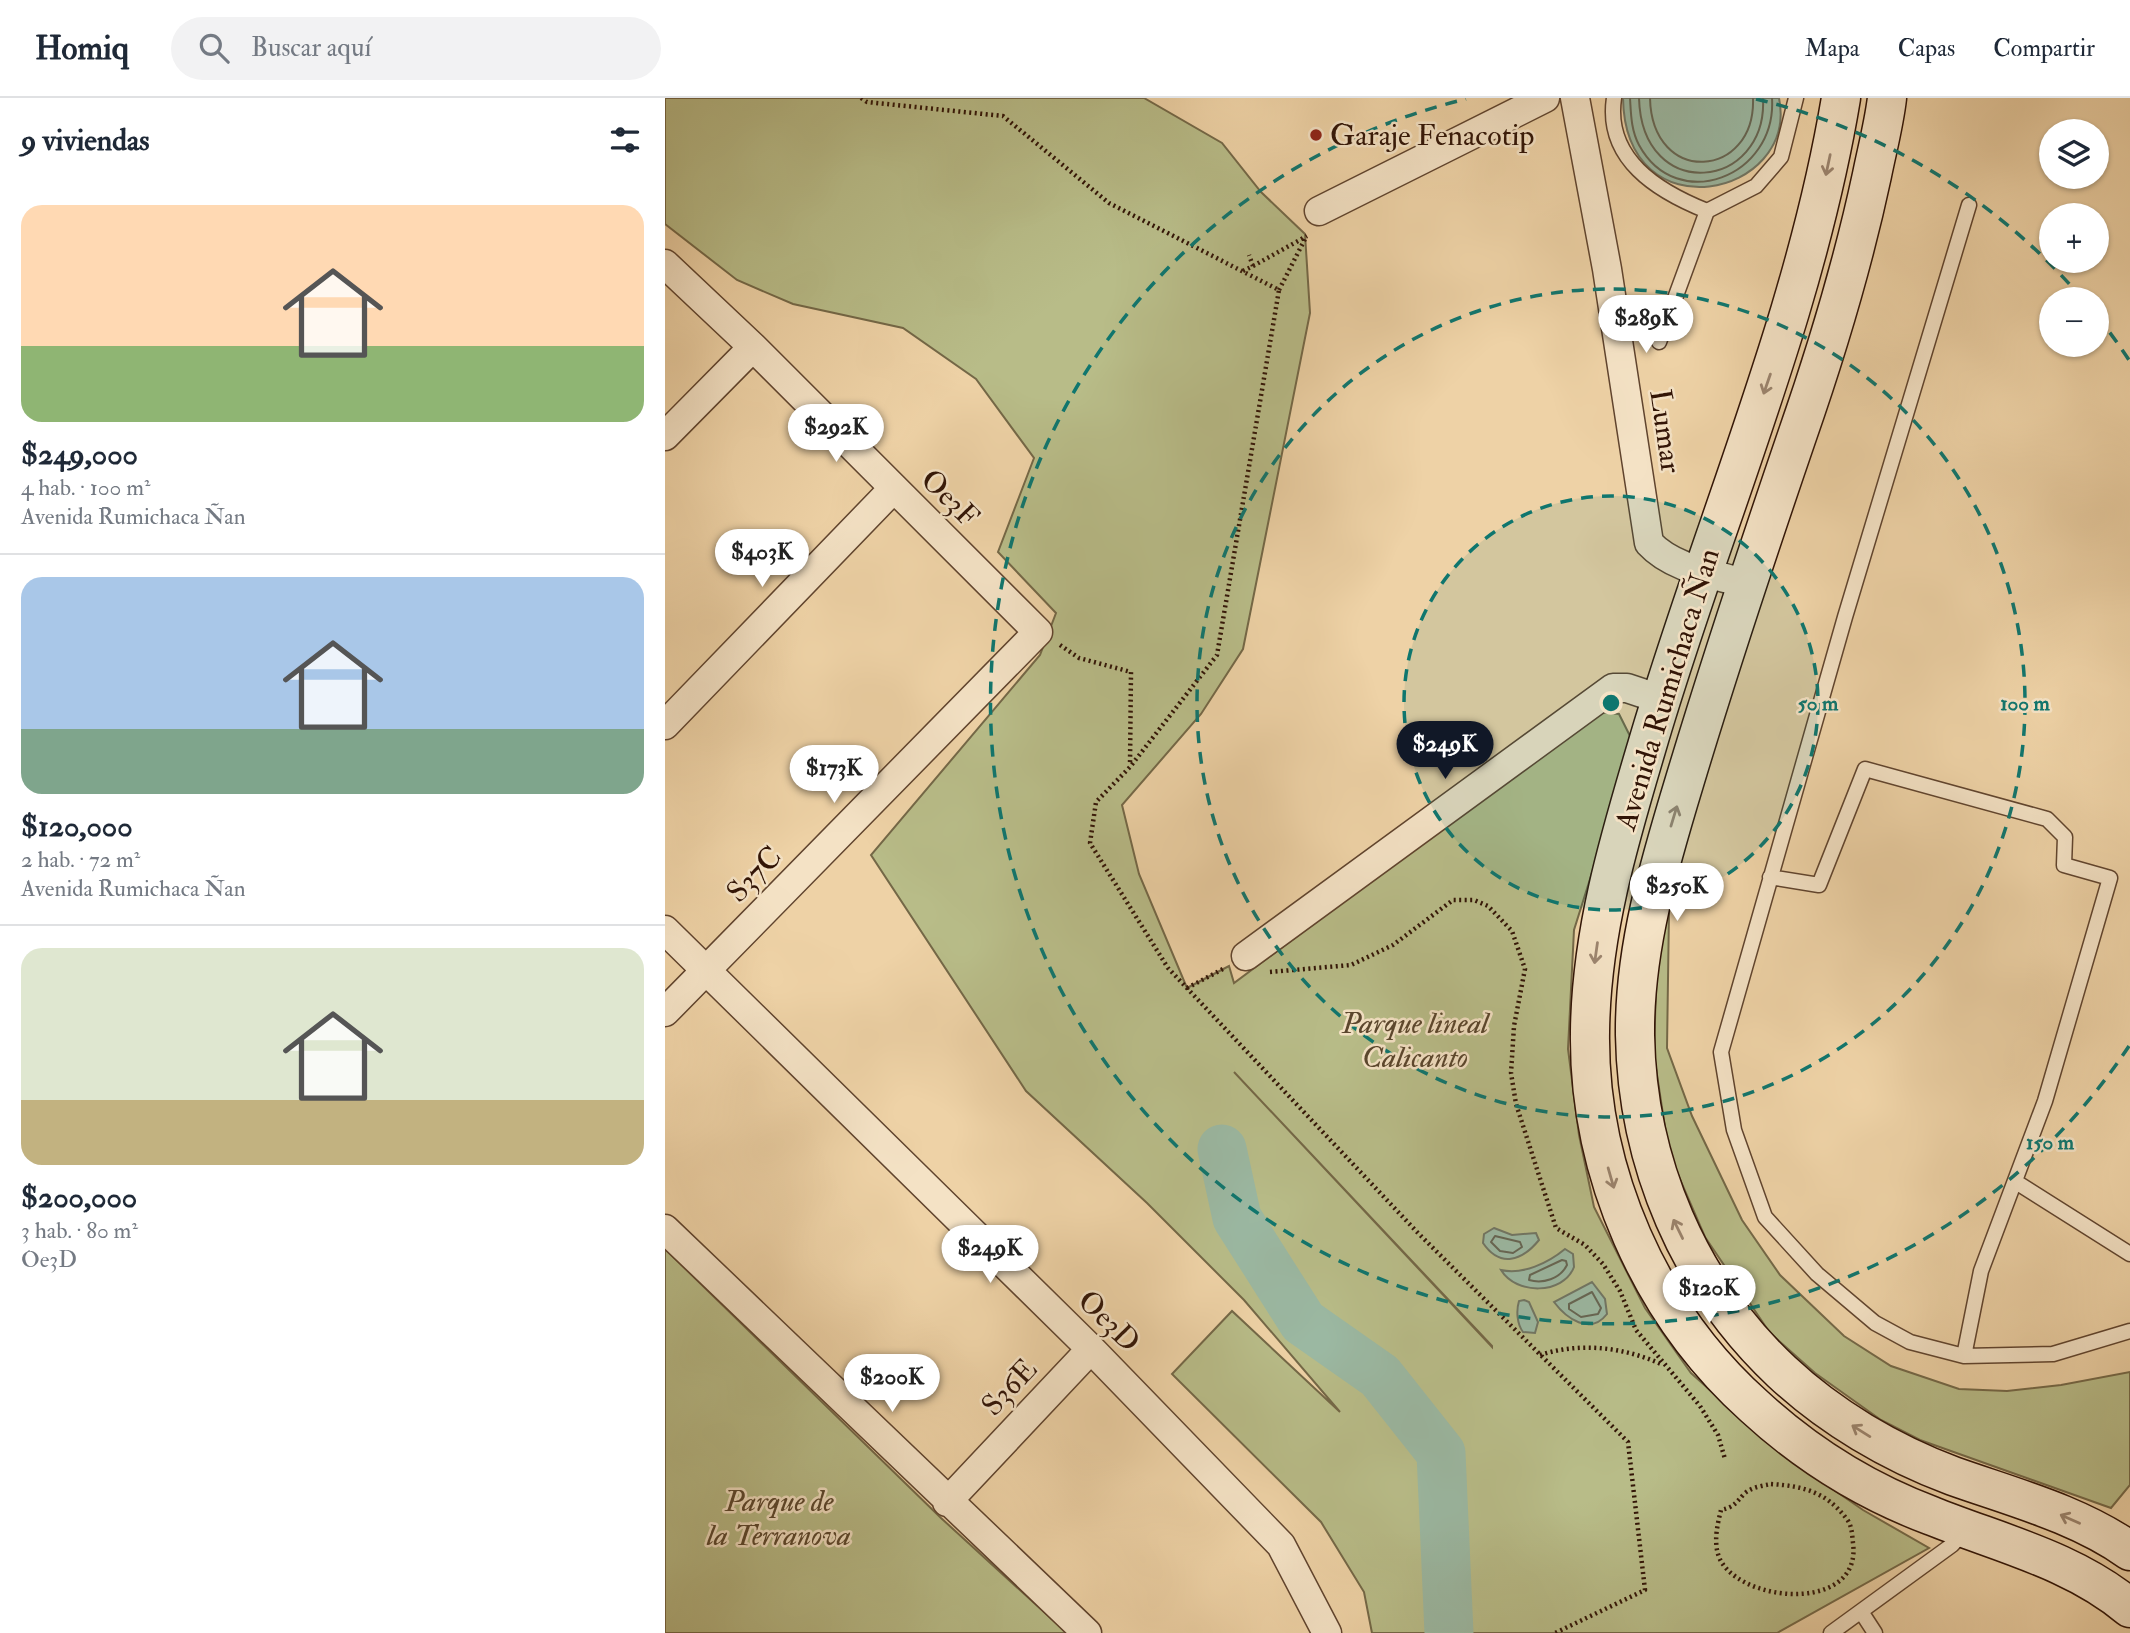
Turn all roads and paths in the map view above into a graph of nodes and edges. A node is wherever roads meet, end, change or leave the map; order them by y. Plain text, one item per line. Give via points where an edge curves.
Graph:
1 (861, 98) edge
2 (1545, 98) edge
3 (1575, 98) edge
4 (1614, 98) edge
5 (1796, 98) edge
6 (1842, 98) edge
7 (1887, 98) edge
8 (1969, 205) dead end
9 (1319, 211) joint
10 (1707, 211) junction
11 (1305, 237) junction
12 (1249, 255) dead end
13 (665, 264) edge
14 (1253, 266) junction
15 (1243, 271) junction
16 (1279, 290) junction
17 (1659, 342) dead end
18 (753, 347) junction
19 (665, 436) edge
20 (894, 488) junction
21 (1703, 571) junction
22 (1747, 584) junction
23 (1038, 632) junction
24 (1660, 699) junction
25 (665, 725) edge
26 (1130, 767) junction
27 (1770, 877) junction
28 (665, 930) edge
29 (1246, 956) junction
30 (705, 971) junction
31 (1187, 988) junction
32 (665, 1012) edge
33 (2016, 1182) junction
34 (665, 1228) edge
35 (2130, 1254) edge
36 (2130, 1331) edge
37 (1746, 1332) junction
38 (1091, 1349) junction
39 (1540, 1354) junction
40 (1964, 1356) junction
41 (1711, 1362) junction
42 (1667, 1367) junction
43 (1725, 1459) dead end
44 (947, 1502) junction
45 (1721, 1510) joint
46 (1968, 1529) junction
47 (2126, 1539) edge
48 (2130, 1608) edge
49 (1862, 1613) junction
50 (1087, 1633) edge
51 (1327, 1633) edge
52 (1555, 1633) edge
53 (1832, 1633) edge
54 (1875, 1633) edge

1 - 15 path via 1003,116 1109,203
2 - 9 street
3 - 21 street, Lumar via 1607,269 1649,543 1661,556
4 - 10 lane via 1612,113 1620,144 1632,167 1655,185
5 - 10 lane via 1781,157 1756,186
6 -> 21 main road, Avenida Rumichaca Ñan via 1814,230 1781,343
7 - 22 main road, Avenida Rumichaca Ñan via 1858,240 1824,357
8 - 27 lane
9 - 11 path via 1327,225
10 - 17 lane
11 - 14 path
11 - 16 path
12 - 14 path
13 - 18 street, Oe3F
14 - 15 path
15 - 16 path
16 - 26 path via 1217,655
18 - 19 street
18 - 20 street, Oe3F
20 - 23 street, Oe3F
20 - 25 street
21 - 22 street, Lumar
21 - 24 main road, Avenida Rumichaca Ñan
37 -> 22 main road, Avenida Rumichaca Ñan via 1716,1296 1671,1214 1644,1122 1635,1034 1646,924 1663,854
23 - 26 path via 1079,658 1131,673
23 - 30 street, S37C
24 - 29 street via 1613,688
24 -> 41 main road, Avenida Rumichaca Ñan via 1601,915 1590,1023 1593,1082 1611,1181 1630,1232 1679,1322
26 - 31 path via 1095,802 1090,843 1168,968
27 - 33 lane via 1819,885 1865,769 2047,820 2065,837 2064,864 2110,878 2045,1101
27 - 40 lane via 1721,1052 1734,1130 1765,1217 1817,1274 1875,1323 1910,1342
28 - 30 street, Oe3D
29 - 31 path
29 - 42 path via 1249,971 1286,973 1351,965 1393,945 1453,900 1474,900 1488,906 1512,931 1525,970 1511,1073 1544,1198 1556,1228 1585,1245 1603,1264 1636,1330
30 - 32 street, S37C
30 - 38 street, Oe3D
31 - 39 path via 1417,1233
33 - 35 lane
33 - 40 lane via 1981,1271
34 - 44 street
36 - 40 lane via 2053,1354
37 - 41 main road
47 -> 37 main road, Avenida Rumichaca Ñan via 1897,1452 1817,1401 1780,1370
38 - 44 street, S36E
38 - 51 street, Oe3D via 1281,1545
39 - 42 path via 1564,1347 1622,1350
39 - 52 path via 1629,1442 1645,1590
41 - 46 main road, Avenida Rumichaca Ñan via 1779,1429 1834,1469 1877,1493
42 - 43 path via 1700,1406 1718,1435
44 - 50 street
45 - 45 path via 1715,1532 1721,1562 1742,1581 1773,1593 1827,1589 1846,1576 1855,1559 1851,1523 1821,1494 1797,1485 1755,1488 1737,1504
46 - 48 main road, Avenida Rumichaca Ñan via 2084,1576
46 - 49 lane
49 - 53 lane
49 - 54 lane

